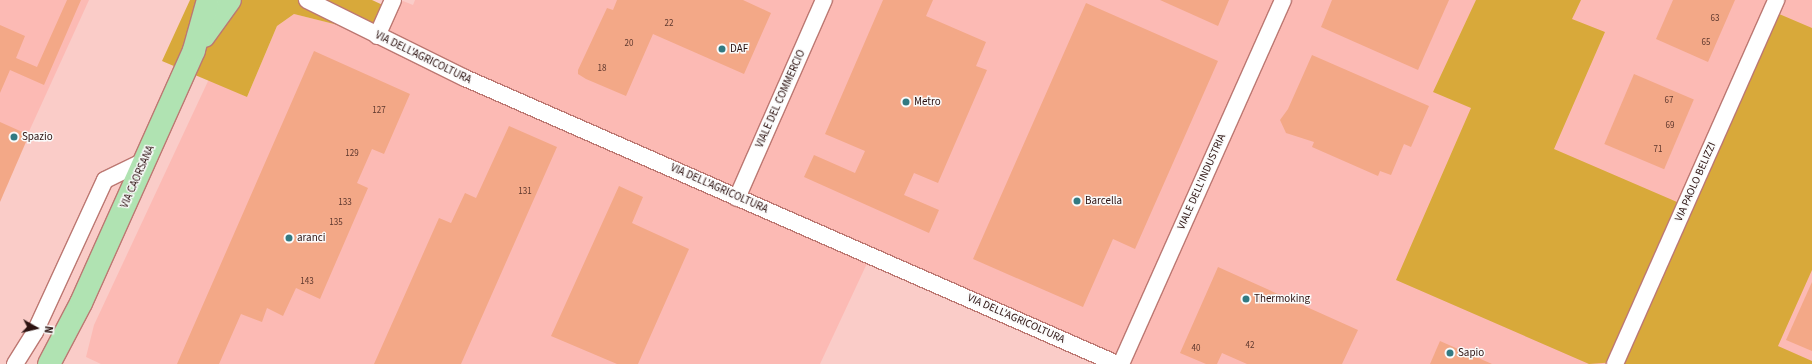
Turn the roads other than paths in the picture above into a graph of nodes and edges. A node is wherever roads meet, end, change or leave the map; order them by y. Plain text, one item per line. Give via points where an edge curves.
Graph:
1 (208, 0) edge
2 (230, 0) edge
3 (307, 0) edge
4 (393, 0) edge
5 (824, 0) edge
6 (1283, 0) edge
7 (1776, 0) edge
8 (320, 4) edge
9 (377, 36) junction
10 (194, 50) junction
11 (144, 162) junction
12 (737, 198) junction
13 (81, 303) junction
14 (1617, 363) edge
15 (15, 364) edge
16 (49, 364) edge
17 (60, 364) edge
18 (1117, 364) edge
19 (1121, 364) edge

1 - 10 main road
2 - 10 main road
3 - 8 street, VIA DELL'AGRICOLTURA
4 - 9 street
5 - 12 street, VIALE DEL COMMERCIO
6 - 19 street, VIALE DELL'INDUSTRIA
7 - 14 street, VIA PAOLO BELIZZI
8 - 9 street, VIA DELL'AGRICOLTURA
9 - 12 street, VIA DELL'AGRICOLTURA via 465,78
10 - 11 main road, VIA CAORSANA
11 - 13 main road, VIA CAORSANA
11 - 15 street via 105,180 35,332
12 - 18 street, VIA DELL'AGRICOLTURA
13 - 16 main road, VIA CAORSANA
13 - 17 main road, VIA CAORSANA

